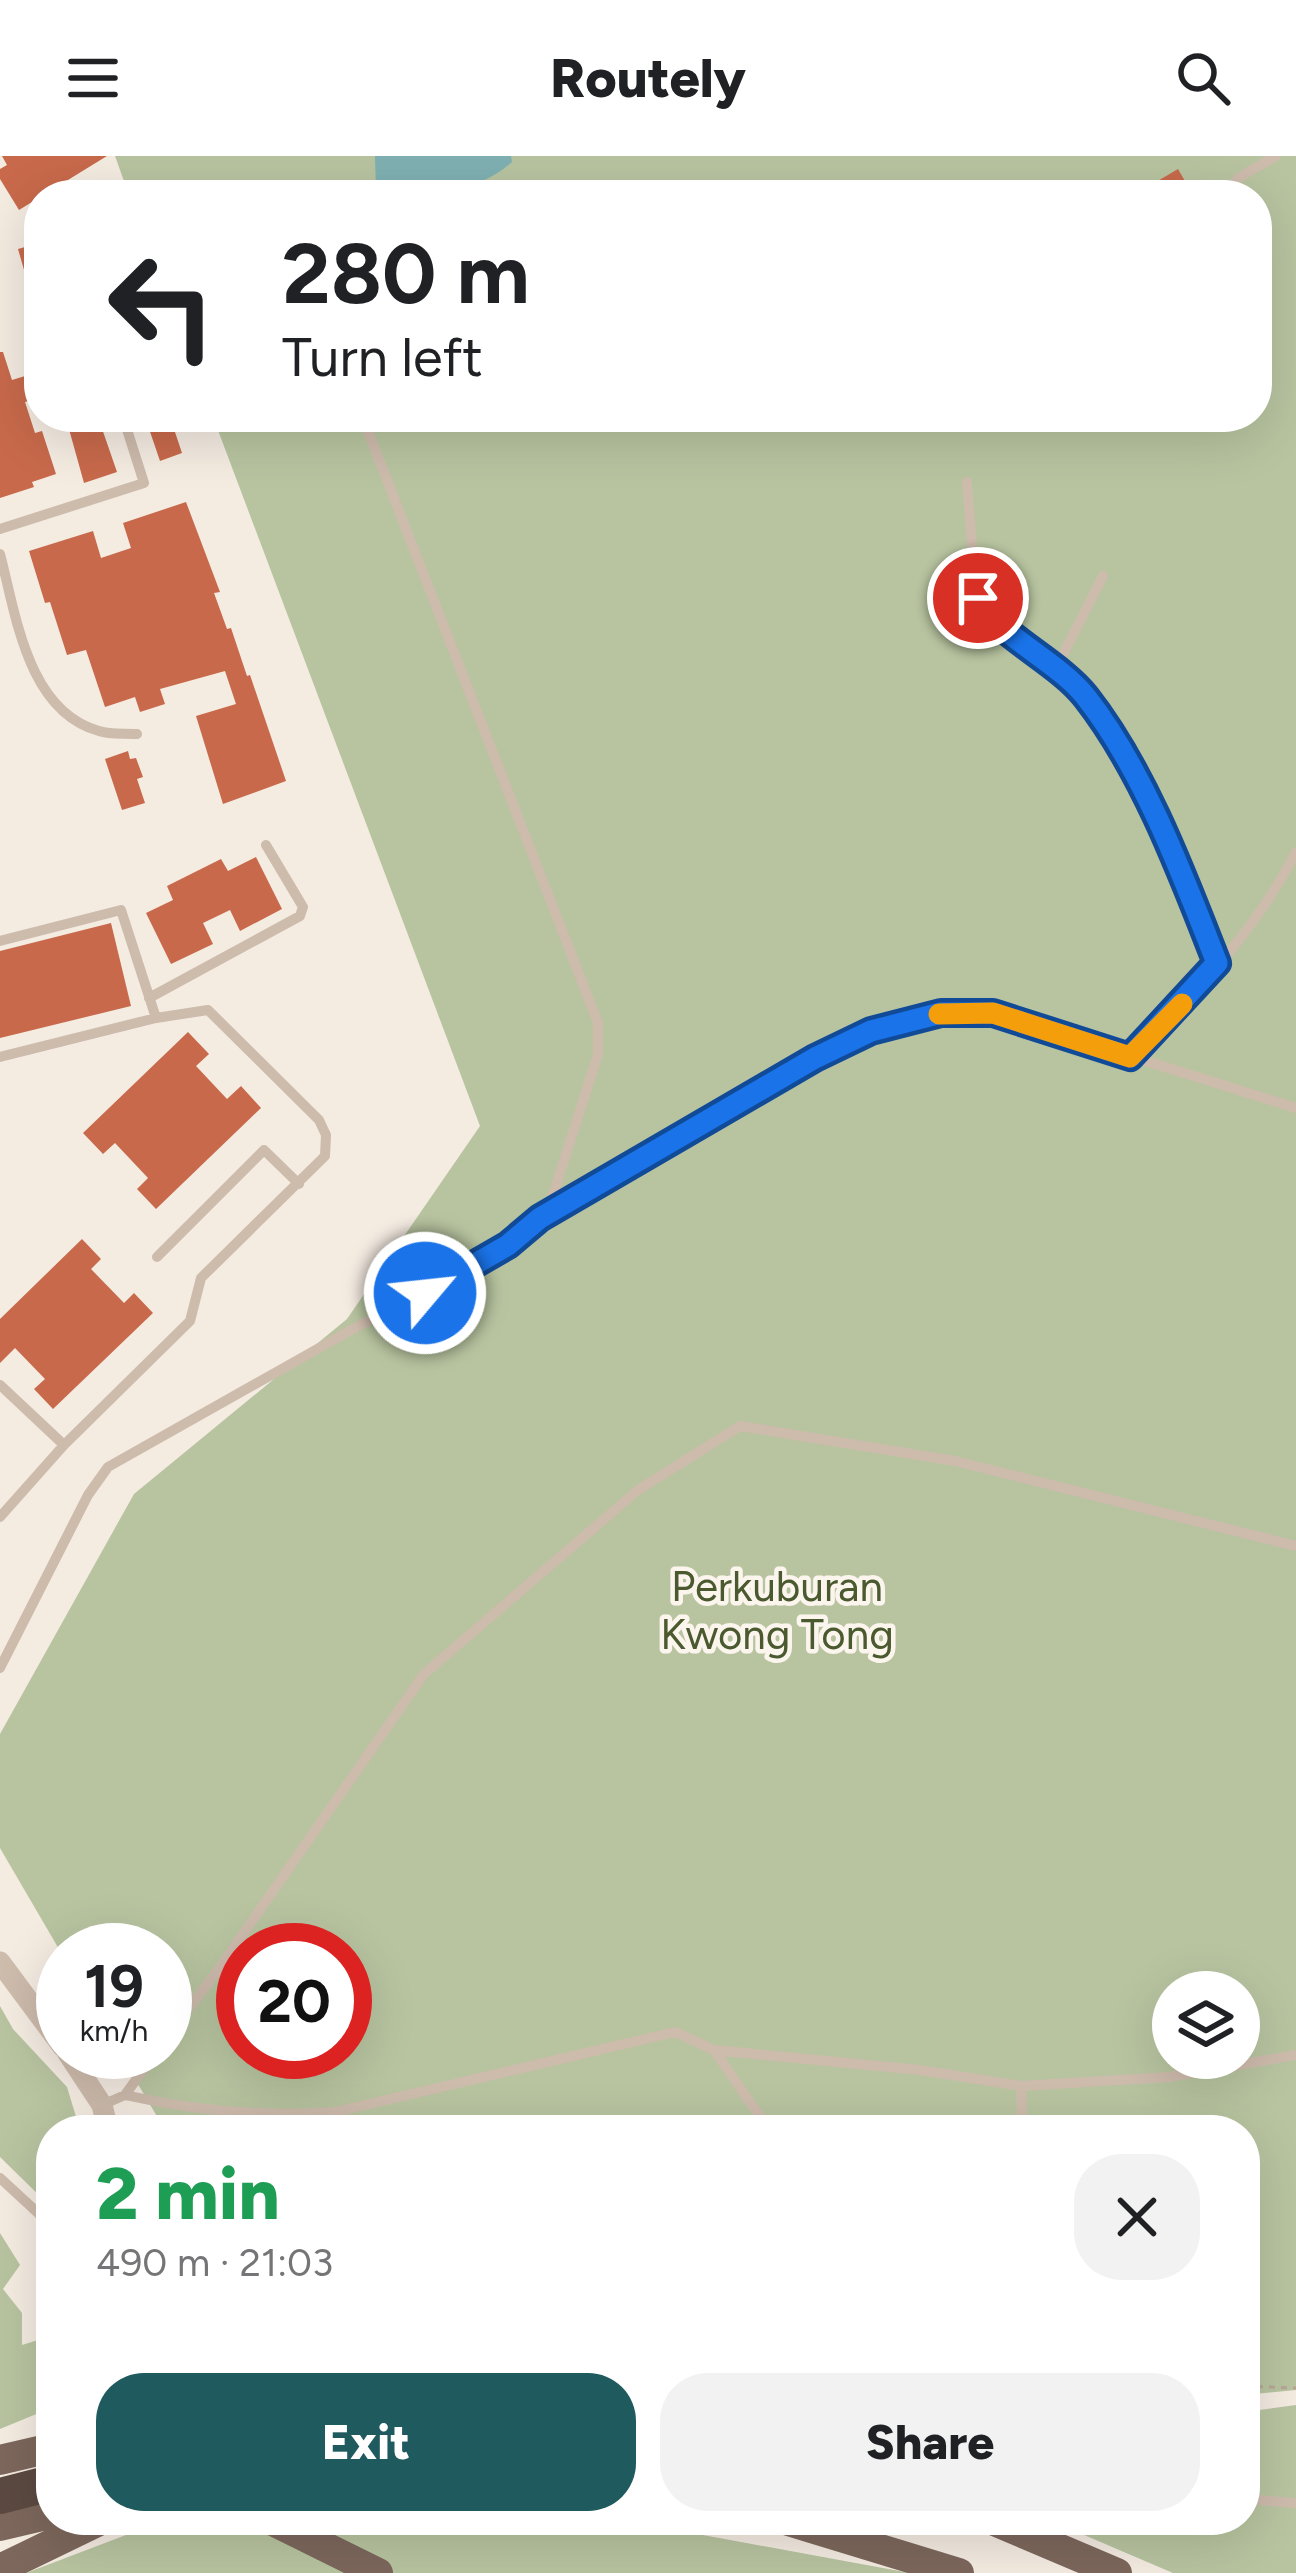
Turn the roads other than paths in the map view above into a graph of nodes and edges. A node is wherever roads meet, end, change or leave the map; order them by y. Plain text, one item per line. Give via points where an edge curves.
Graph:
1 (1276, 156) edge
2 (1237, 180) edge
3 (128, 432) edge
4 (368, 432) edge
5 (967, 482) dead end
6 (0, 529) edge
7 (0, 554) edge
8 (1103, 576) dead end
9 (1057, 666) junction
10 (137, 734) dead end
11 (266, 845) dead end
12 (1296, 852) edge
13 (0, 941) edge
14 (1217, 963) junction
15 (149, 998) junction
16 (156, 1018) junction
17 (0, 1057) edge
18 (1130, 1057) junction
19 (1296, 1108) edge
20 (299, 1184) junction
21 (540, 1218) junction
22 (157, 1257) dead end
23 (0, 1385) edge
24 (64, 1445) junction
25 (0, 1517) edge
26 (1296, 1546) edge
27 (0, 1668) edge
28 (0, 1963) edge
29 (192, 2004) edge
30 (36, 2011) edge
31 (714, 2050) junction
32 (1296, 2055) edge
33 (85, 2079) edge
34 (137, 2079) edge
35 (1021, 2086) junction
36 (125, 2095) junction
37 (102, 2105) junction
38 (104, 2115) edge
39 (266, 2115) edge
40 (294, 2115) edge
41 (759, 2115) edge
42 (1022, 2115) edge
43 (0, 2178) edge
44 (36, 2210) edge
45 (36, 2459) edge
46 (5, 2483) edge
47 (36, 2483) edge
48 (1260, 2500) edge
49 (1296, 2504) edge
50 (36, 2518) edge
51 (0, 2527) edge
52 (70, 2535) edge
53 (301, 2535) edge
54 (834, 2535) edge
55 (1027, 2535) edge
56 (0, 2569) edge
57 (378, 2573) edge
58 (958, 2573) edge
59 (1117, 2573) edge

1 - 2 lane
3 - 6 lane via 144,483
4 - 21 lane via 598,1023 598,1054
5 - 9 lane via 985,613
7 - 10 lane via 26,654 49,695 77,722
8 - 9 lane
9 - 14 lane via 1125,760
11 - 15 lane via 303,908 300,916
12 - 14 lane via 1272,899
13 - 15 lane via 121,910
14 - 18 lane
15 - 16 lane
16 - 17 lane
16 - 20 lane via 208,1010 319,1120 325,1156
18 - 19 lane
18 - 21 lane via 993,1013 941,1013 871,1031
20 - 22 lane via 264,1150
20 - 24 lane via 201,1278 190,1321
21 - 27 lane via 459,1277 108,1467
23 - 24 lane
24 - 25 lane
26 - 29 lane via 955,1461 740,1426 638,1490 424,1674
28 - 30 street
31 - 35 lane
31 - 40 lane via 675,2032
31 - 41 lane
32 - 35 lane via 1169,2077
33 - 37 street
34 - 36 lane
35 - 42 lane
36 - 37 lane
36 - 39 lane
37 - 38 street
43 - 44 lane
45 - 46 main road
46 - 47 highway
48 - 49 lane
50 - 51 main road
52 - 56 main road
53 - 57 main road
54 - 58 main road
55 - 59 main road

